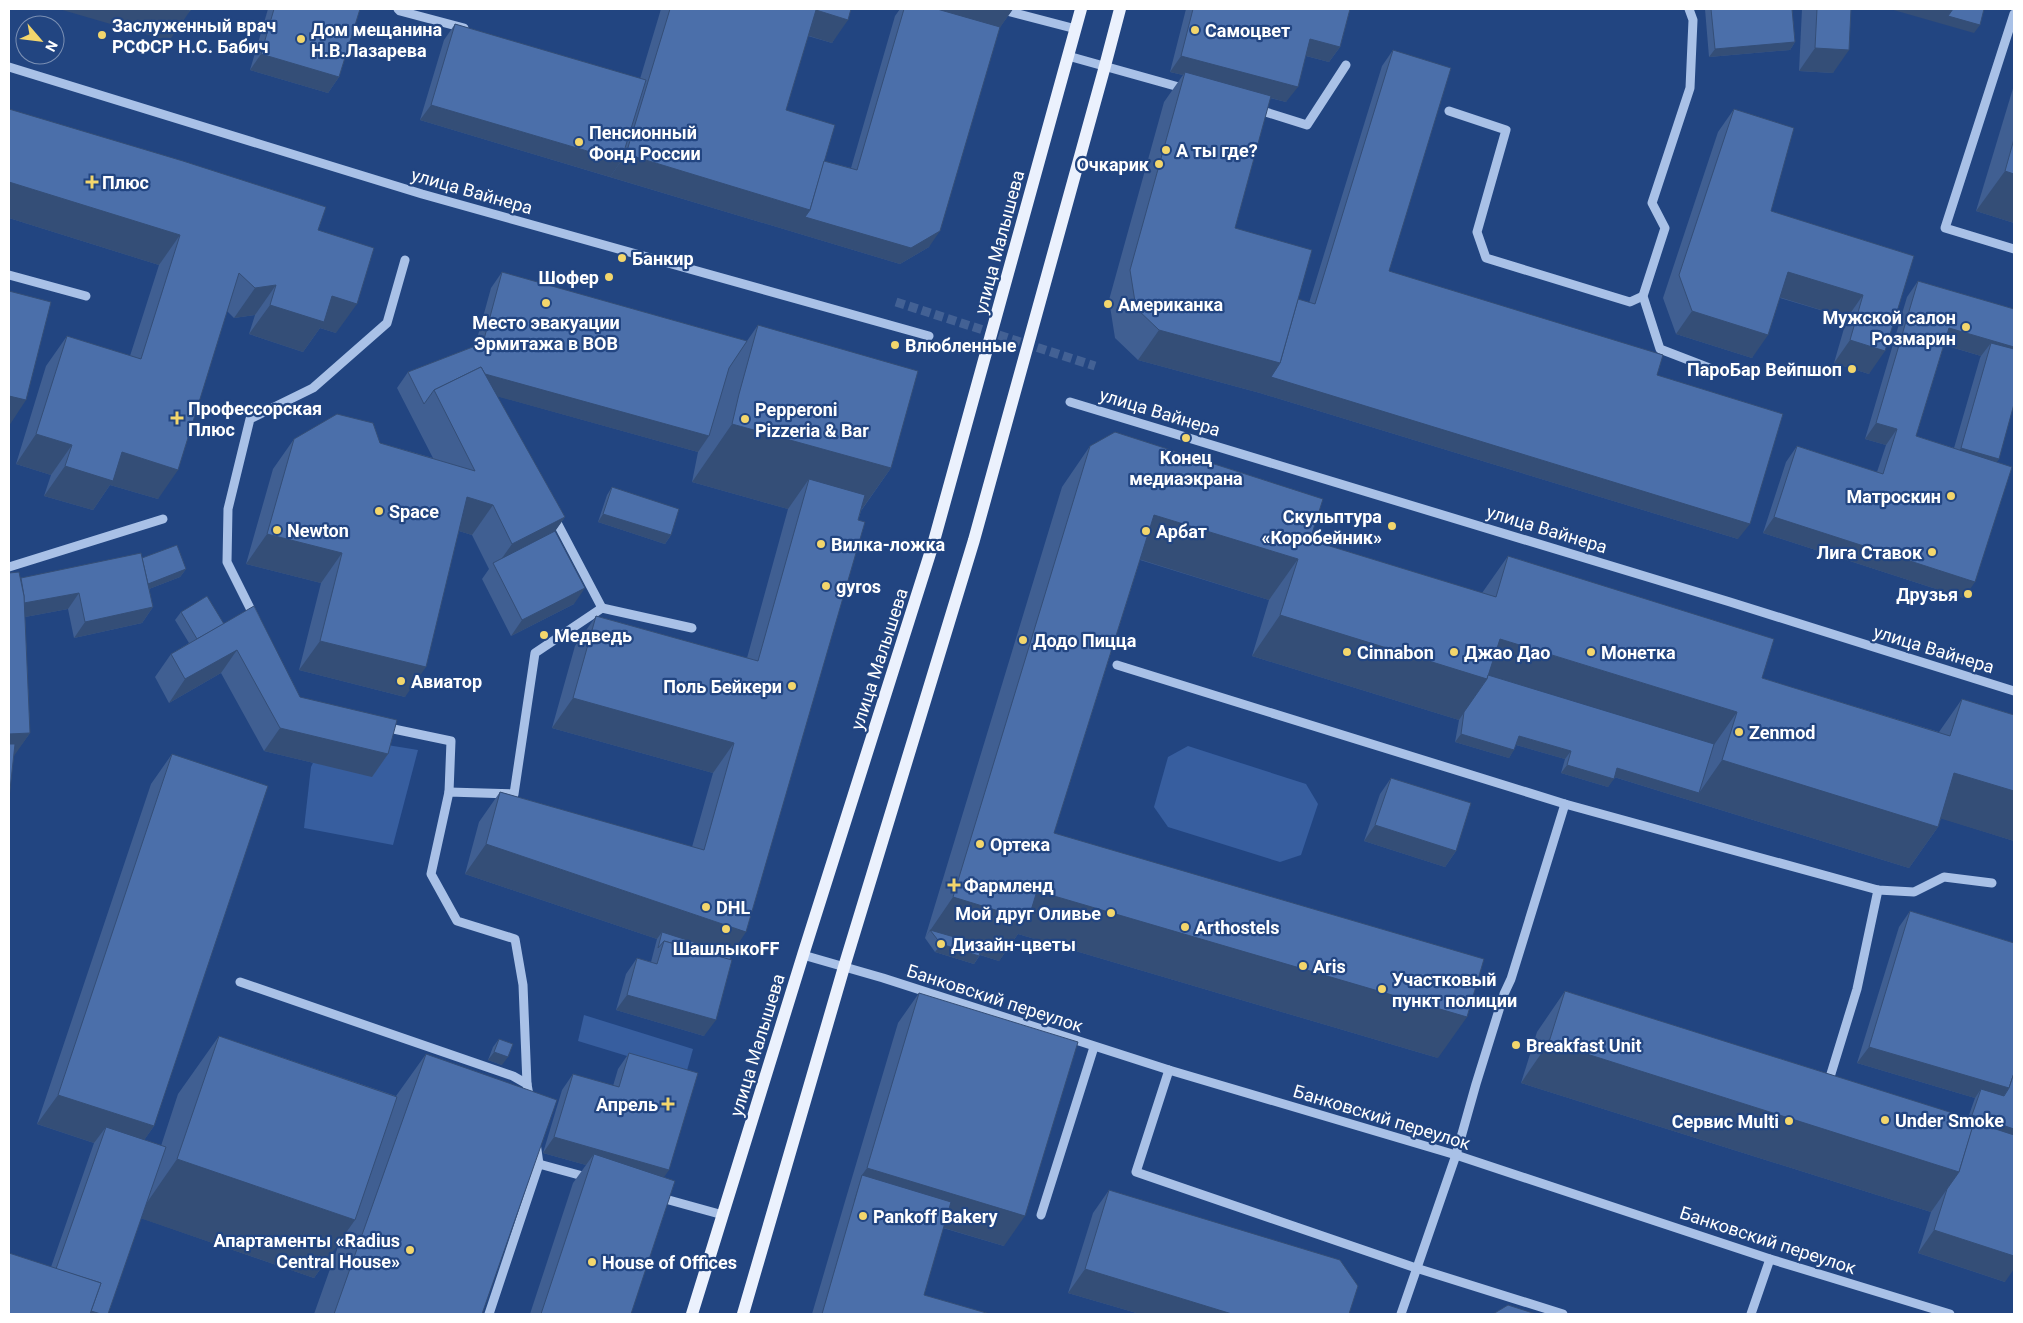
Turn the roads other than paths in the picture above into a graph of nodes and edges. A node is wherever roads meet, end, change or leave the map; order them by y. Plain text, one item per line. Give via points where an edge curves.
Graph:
1 (398, 9) edge
2 (999, 9) edge
3 (1081, 9) edge
4 (1120, 9) edge
5 (1689, 9) edge
6 (2014, 14) edge
7 (467, 29) edge
8 (1076, 29) junction
9 (1068, 56) junction
10 (1346, 65) dead end
11 (1105, 66) junction
12 (9, 67) edge
13 (1195, 91) edge
14 (1251, 108) edge
15 (1449, 111) dead end
16 (2014, 249) edge
17 (405, 260) dead end
18 (9, 275) edge
19 (86, 296) dead end
20 (1643, 296) junction
21 (929, 336) dead end
22 (1712, 369) dead end
23 (1070, 402) dead end
24 (548, 503) edge
25 (164, 519) dead end
26 (9, 567) edge
27 (602, 608) junction
28 (692, 628) dead end
29 (261, 631) edge
30 (1117, 665) edge
31 (2014, 692) edge
32 (378, 726) edge
33 (449, 792) junction
34 (1565, 804) junction
35 (1992, 883) dead end
36 (1878, 890) junction
37 (803, 955) junction
38 (844, 967) junction
39 (240, 982) dead end
40 (1094, 1047) junction
41 (1169, 1070) junction
42 (1830, 1077) edge
43 (527, 1084) junction
44 (531, 1110) edge
45 (535, 1137) edge
46 (1456, 1155) junction
47 (540, 1164) junction
48 (603, 1182) edge
49 (648, 1194) edge
50 (1041, 1214) dead end
51 (723, 1215) junction
52 (1770, 1258) junction
53 (1416, 1268) junction
54 (489, 1314) edge
55 (692, 1314) edge
56 (743, 1314) edge
57 (1401, 1314) edge
58 (1563, 1314) edge
59 (1751, 1314) edge
60 (1950, 1314) edge

1 - 7 street
2 - 8 street
3 - 8 main road, улица Малышева
4 - 11 main road
5 - 20 street via 1693,20 1690,88 1652,203 1665,228
6 - 16 street via 1945,228
8 - 9 main road, улица Малышева
9 - 11 street
9 - 37 main road, улица Малышева via 934,541
10 - 14 street via 1307,125
11 - 13 street
11 - 38 main road via 974,540
12 - 21 street, улица Вайнера via 422,194
15 - 20 street via 1506,130 1477,232 1486,258 1630,302
17 - 29 street via 387,323 313,388 250,420 228,509 227,562
18 - 19 street
20 - 22 street via 1660,349
23 - 31 street, улица Вайнера via 1730,602
24 - 27 street
25 - 26 street
27 - 28 street
27 - 33 street via 536,653 518,797
30 - 34 street
32 - 33 street via 452,736
33 - 43 street via 431,874 457,921 515,939 523,985
34 - 36 street
34 - 46 street via 1478,1075
35 - 36 street via 1944,877 1914,892
36 - 42 street via 1857,988
37 - 38 street, Банковский переулок
37 - 51 main road, улица Малышева
38 - 40 street, Банковский переулок
38 - 56 main road
39 - 43 street via 513,1076
40 - 41 street, Банковский переулок
40 - 50 street
41 - 46 street, Банковский переулок
41 - 53 street via 1136,1172
43 - 44 street
45 - 47 street
46 - 52 street, Банковский переулок
46 - 53 street
47 - 48 street
47 - 54 street
49 - 51 street
51 - 55 main road, улица Малышева
52 - 59 street
52 - 60 street, Банковский переулок
53 - 57 street
53 - 58 street

